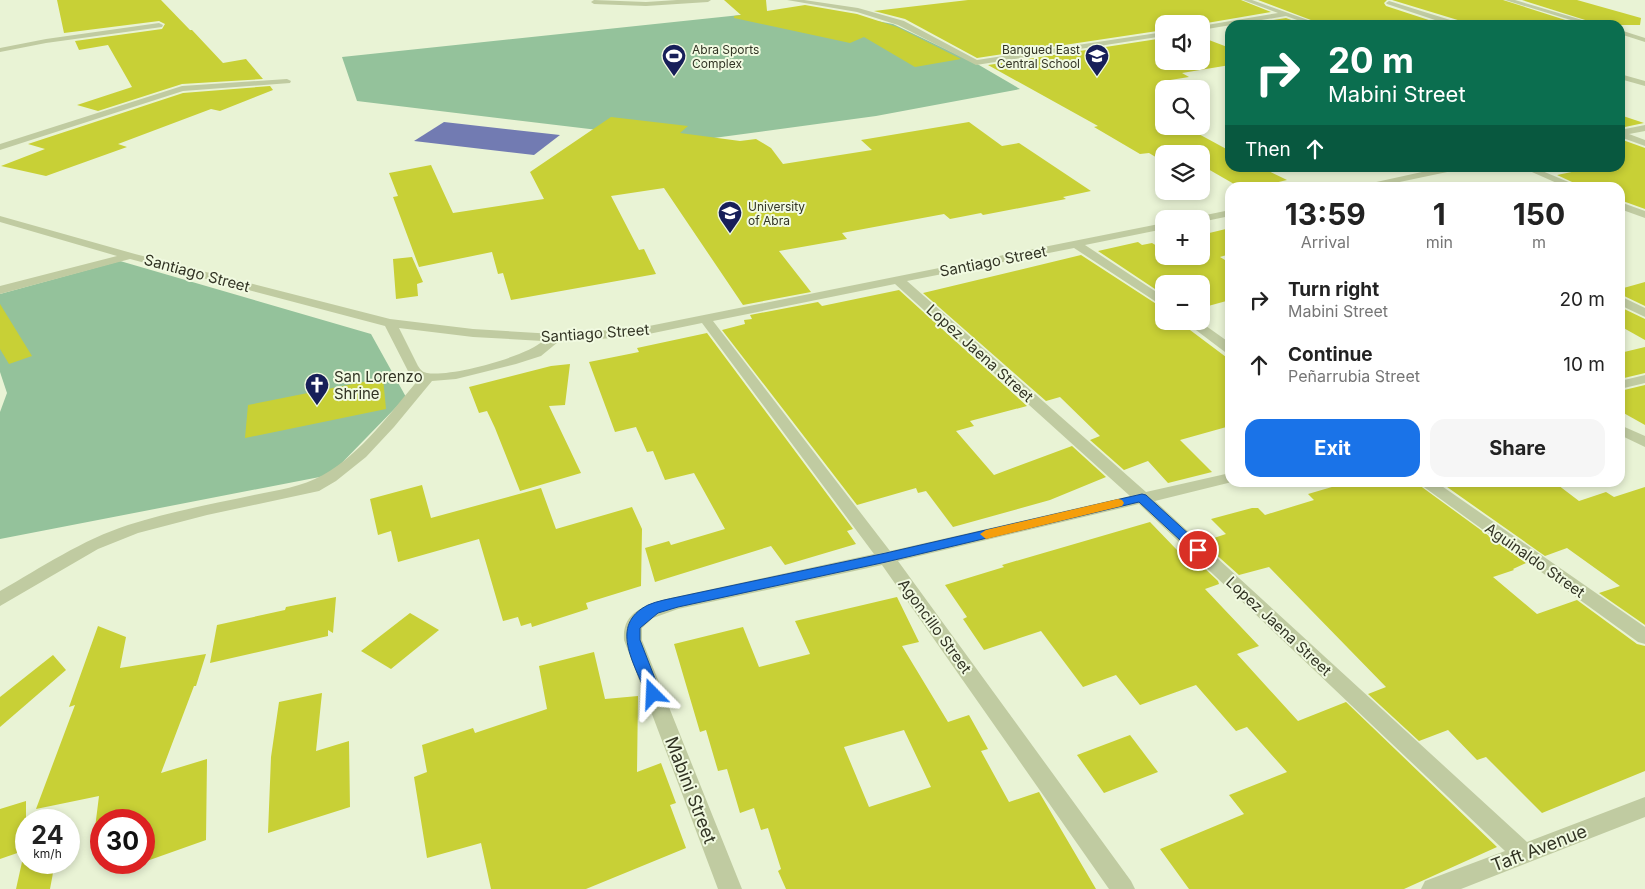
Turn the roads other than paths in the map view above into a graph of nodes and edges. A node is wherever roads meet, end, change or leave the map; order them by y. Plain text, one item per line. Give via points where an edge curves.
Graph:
1 (708, 0) edge
2 (790, 0) edge
3 (1246, 0) edge
4 (1508, 0) edge
5 (594, 2) dead end
6 (1389, 3) dead end
7 (1288, 14) junction
8 (1251, 20) edge
9 (1304, 20) edge
10 (1442, 20) edge
11 (1578, 20) edge
12 (1225, 24) edge
13 (159, 25) dead end
14 (1210, 27) edge
15 (1645, 30) edge
16 (1625, 33) edge
17 (1625, 34) edge
18 (1155, 35) edge
19 (1645, 40) edge
20 (0, 50) edge
21 (1625, 78) edge
22 (287, 81) dead end
23 (1645, 84) edge
24 (1645, 128) edge
25 (1625, 133) edge
26 (1625, 136) edge
27 (1645, 143) edge
28 (0, 147) edge
29 (1436, 172) edge
30 (1538, 172) edge
31 (1394, 182) edge
32 (1563, 182) edge
33 (1625, 207) edge
34 (1225, 214) edge
35 (1645, 215) edge
36 (1210, 217) edge
37 (0, 219) edge
38 (1155, 228) edge
39 (1076, 244) junction
40 (131, 256) junction
41 (898, 280) junction
42 (0, 290) edge
43 (1155, 297) edge
44 (1625, 302) edge
45 (1645, 312) edge
46 (706, 319) junction
47 (390, 323) junction
48 (1203, 330) edge
49 (554, 338) junction
50 (1225, 345) edge
51 (426, 379) junction
52 (1645, 379) edge
53 (1625, 384) edge
54 (1625, 432) edge
55 (1645, 442) edge
56 (1225, 479) edge
57 (1432, 487) edge
58 (1142, 498) junction
59 (886, 558) junction
60 (0, 600) edge
61 (1645, 637) edge
62 (1645, 807) edge
63 (1524, 854) junction
64 (730, 889) edge
65 (1123, 889) edge
66 (1433, 889) edge

1 - 5 street via 646,4
2 - 18 street via 858,10 901,22 976,63
3 - 7 street
4 - 11 street
6 - 10 street
7 - 8 street
7 - 9 street
12 - 14 street
13 - 20 street
15 - 16 street
17 - 19 street
21 - 23 street
22 - 28 street via 182,89
24 - 25 street
26 - 27 street
29 - 31 street
30 - 32 street
33 - 35 street
34 - 36 street
37 - 40 street, Santiago Street
38 - 39 street, Santiago Street
39 - 41 street, Santiago Street
39 - 43 street
40 - 42 street
40 - 47 street, Santiago Street
41 - 46 street, Santiago Street
41 - 58 street, Lopez Jaena Street
44 - 45 street
46 - 49 street, Santiago Street via 639,332
46 - 59 street, Agoncillo Street
47 - 49 street, Santiago Street
47 - 51 street via 415,373
48 - 50 street
49 - 51 street via 537,352 471,372
51 - 60 street via 373,440 326,482 133,529 92,545
52 - 53 street
54 - 55 street
56 - 58 street, Mabini Street
57 - 61 street, Aguinaldo Street
58 - 59 street, Mabini Street
58 - 63 street, Lopez Jaena Street
59 - 64 street, Mabini Street via 678,602 653,609 633,627 633,640
59 - 65 street, Agoncillo Street
62 - 63 street, Taft Avenue
63 - 66 street, Taft Avenue

